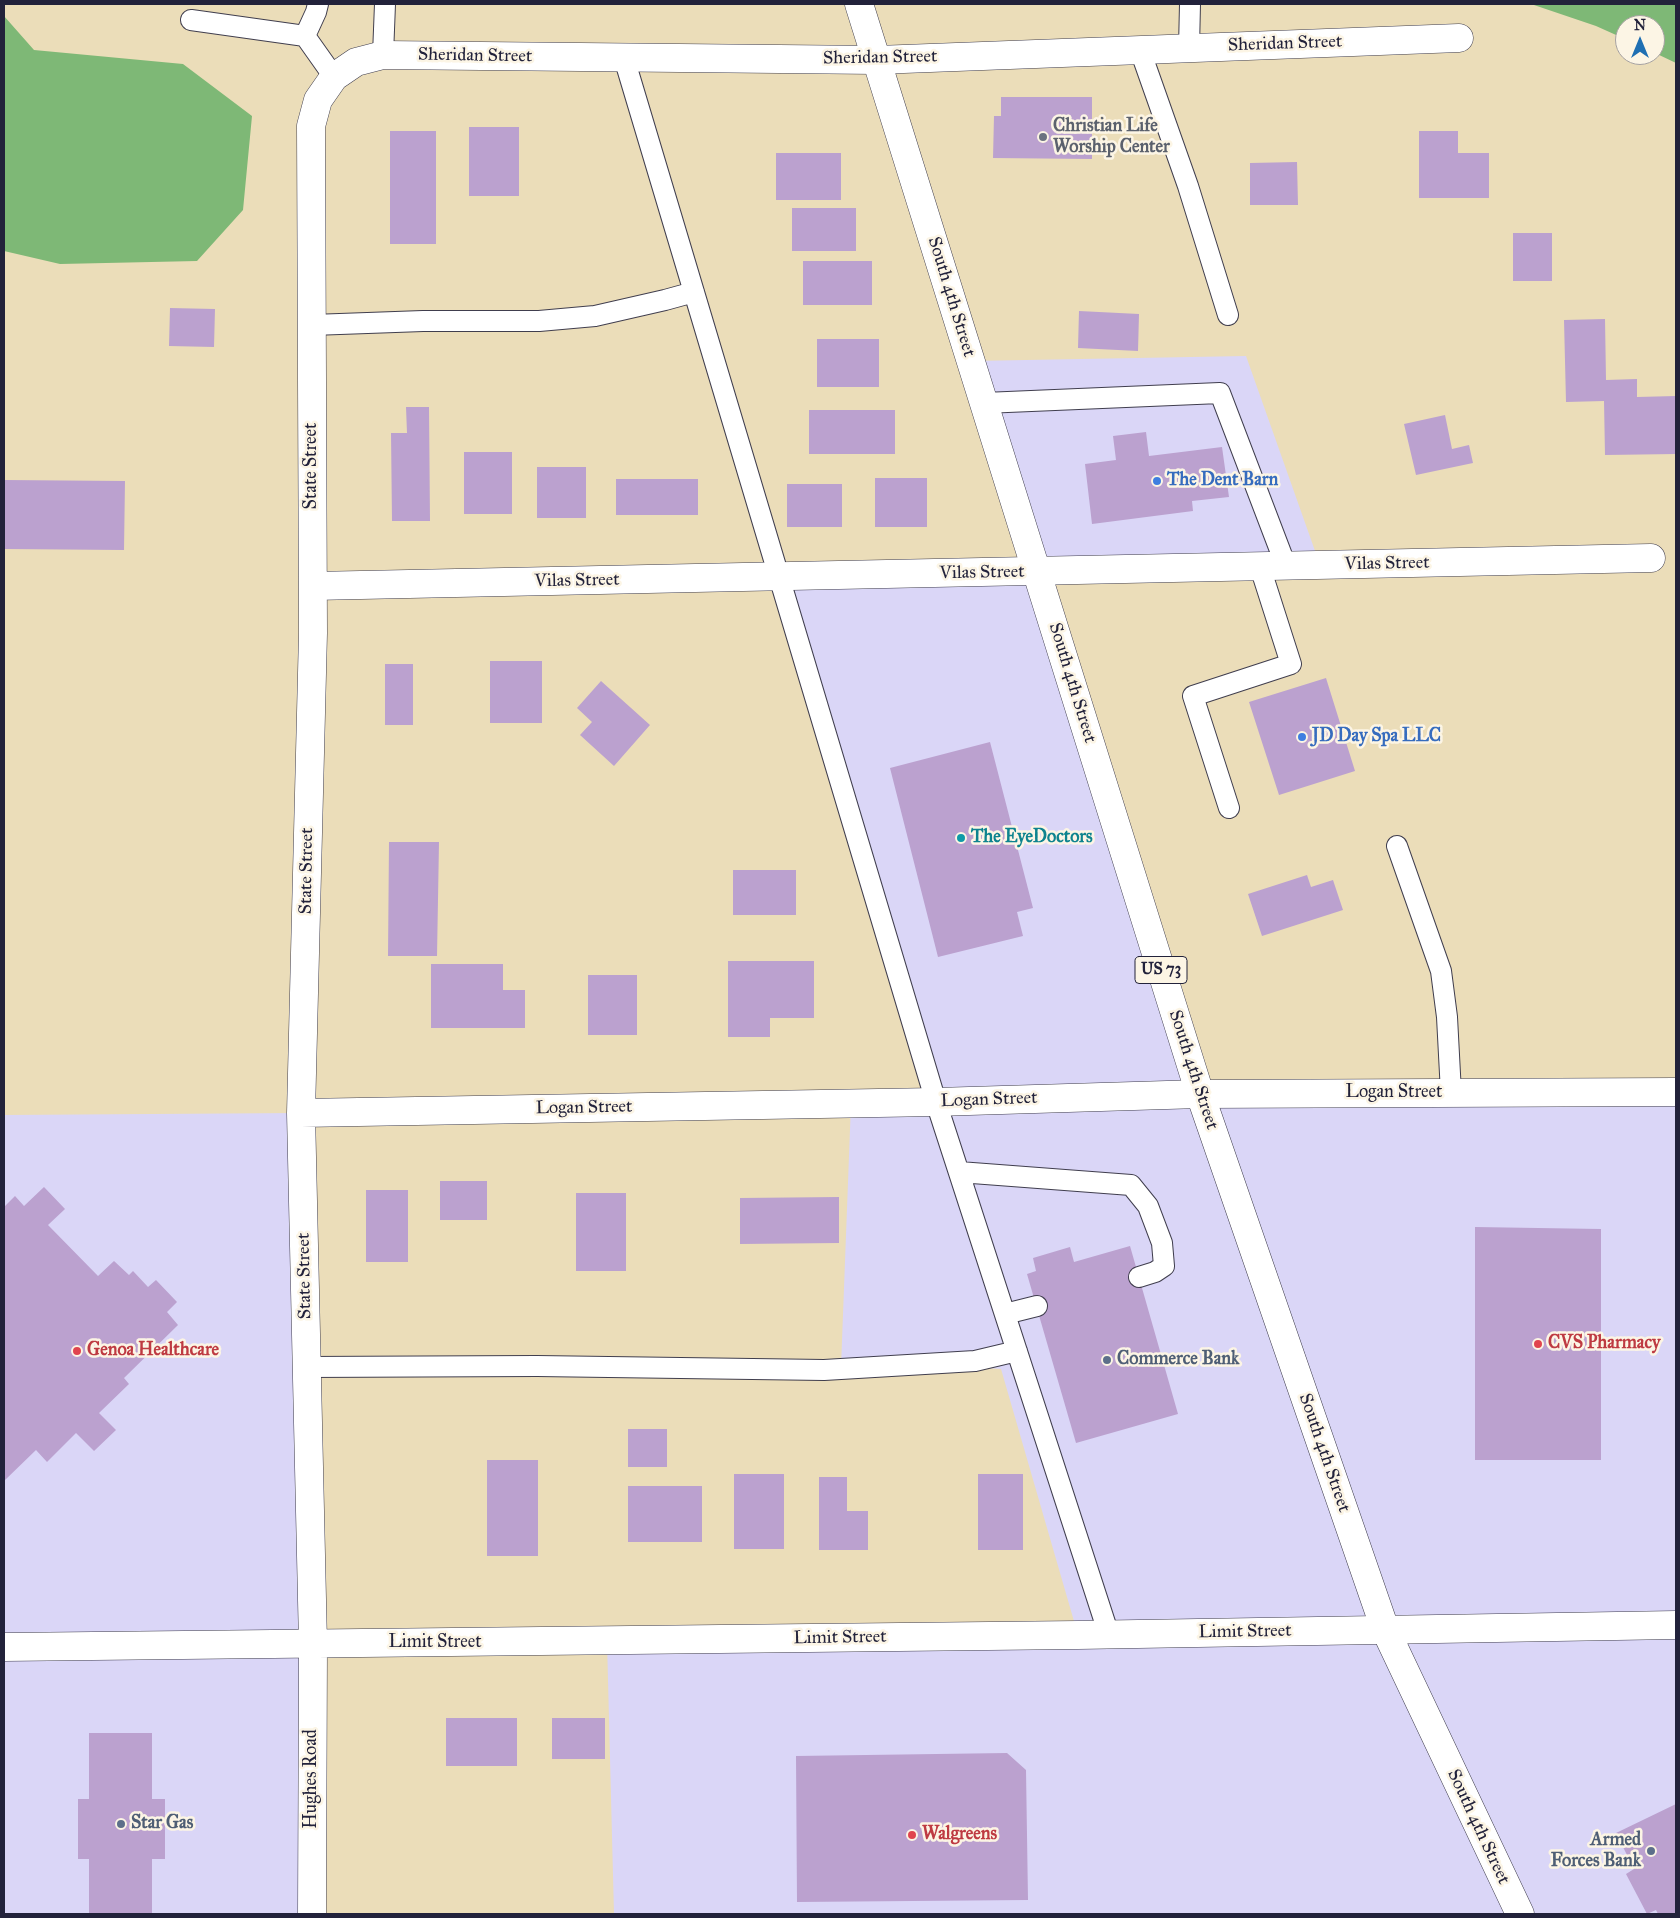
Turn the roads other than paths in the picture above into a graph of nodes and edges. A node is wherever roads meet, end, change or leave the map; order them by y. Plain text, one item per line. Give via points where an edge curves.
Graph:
1 (318, 4) edge
2 (385, 4) edge
3 (859, 4) edge
4 (1190, 4) edge
5 (192, 20) dead end
6 (305, 36) junction
7 (1459, 38) dead end
8 (1189, 48) junction
9 (1140, 50) junction
10 (383, 55) junction
11 (624, 58) junction
12 (877, 60) junction
13 (334, 77) junction
14 (318, 100) joint
15 (694, 292) junction
16 (1228, 315) dead end
17 (312, 325) junction
18 (984, 403) junction
19 (1651, 558) dead end
20 (1273, 566) junction
21 (1037, 571) junction
22 (779, 577) junction
23 (313, 586) junction
24 (1229, 808) dead end
25 (1397, 846) dead end
26 (1676, 1092) edge
27 (1451, 1093) junction
28 (1200, 1094) junction
29 (936, 1102) junction
30 (301, 1113) junction
31 (959, 1172) junction
32 (1139, 1277) dead end
33 (1037, 1306) dead end
34 (1005, 1314) junction
35 (1017, 1351) junction
36 (306, 1368) junction
37 (1676, 1625) edge
38 (1385, 1629) junction
39 (1109, 1635) junction
40 (313, 1644) junction
41 (4, 1647) edge
42 (312, 1914) edge
43 (1520, 1914) edge

1 - 6 lane
2 - 10 lane
3 - 12 main road, South 4th Street / US 73
4 - 8 lane
5 - 6 lane
6 - 13 lane
7 - 8 main road, Sheridan Street
8 - 9 main road, Sheridan Street
9 - 12 main road, Sheridan Street
9 - 16 lane via 1188,186
10 - 11 main road, Sheridan Street
10 - 13 main road, Sheridan Street via 356,62
11 - 12 main road, Sheridan Street
11 - 15 lane
12 - 18 main road, South 4th Street / US 73
13 - 14 main road, Sheridan Street
14 - 17 main road, State Street via 311,126
15 - 17 lane via 596,316 539,321
15 - 22 lane
17 - 23 main road, State Street
18 - 20 lane via 1220,394
18 - 21 main road, South 4th Street / US 73
19 - 20 main road, Vilas Street
20 - 21 main road, Vilas Street
20 - 24 lane via 1291,664 1192,696
21 - 22 main road, Vilas Street
21 - 28 main road, South 4th Street / US 73
22 - 23 main road, Vilas Street
22 - 29 lane
23 - 30 main road, State Street
25 - 27 lane via 1441,971
26 - 27 main road, Logan Street
27 - 28 main road, Logan Street
28 - 29 main road, Logan Street
28 - 38 main road, South 4th Street / US 73
29 - 30 main road, Logan Street
29 - 31 lane
30 - 36 main road, State Street
31 - 32 lane via 1131,1186 1148,1206 1162,1243 1164,1266
31 - 34 lane
33 - 34 lane
34 - 35 lane
35 - 36 lane via 975,1361 824,1370 537,1366
35 - 39 lane
36 - 40 main road, State Street
37 - 38 main road, Limit Street
38 - 39 main road, Limit Street
38 - 43 main road, South 4th Street / US 73
39 - 40 main road, Limit Street
40 - 41 main road, Limit Street
40 - 42 main road, Hughes Road

